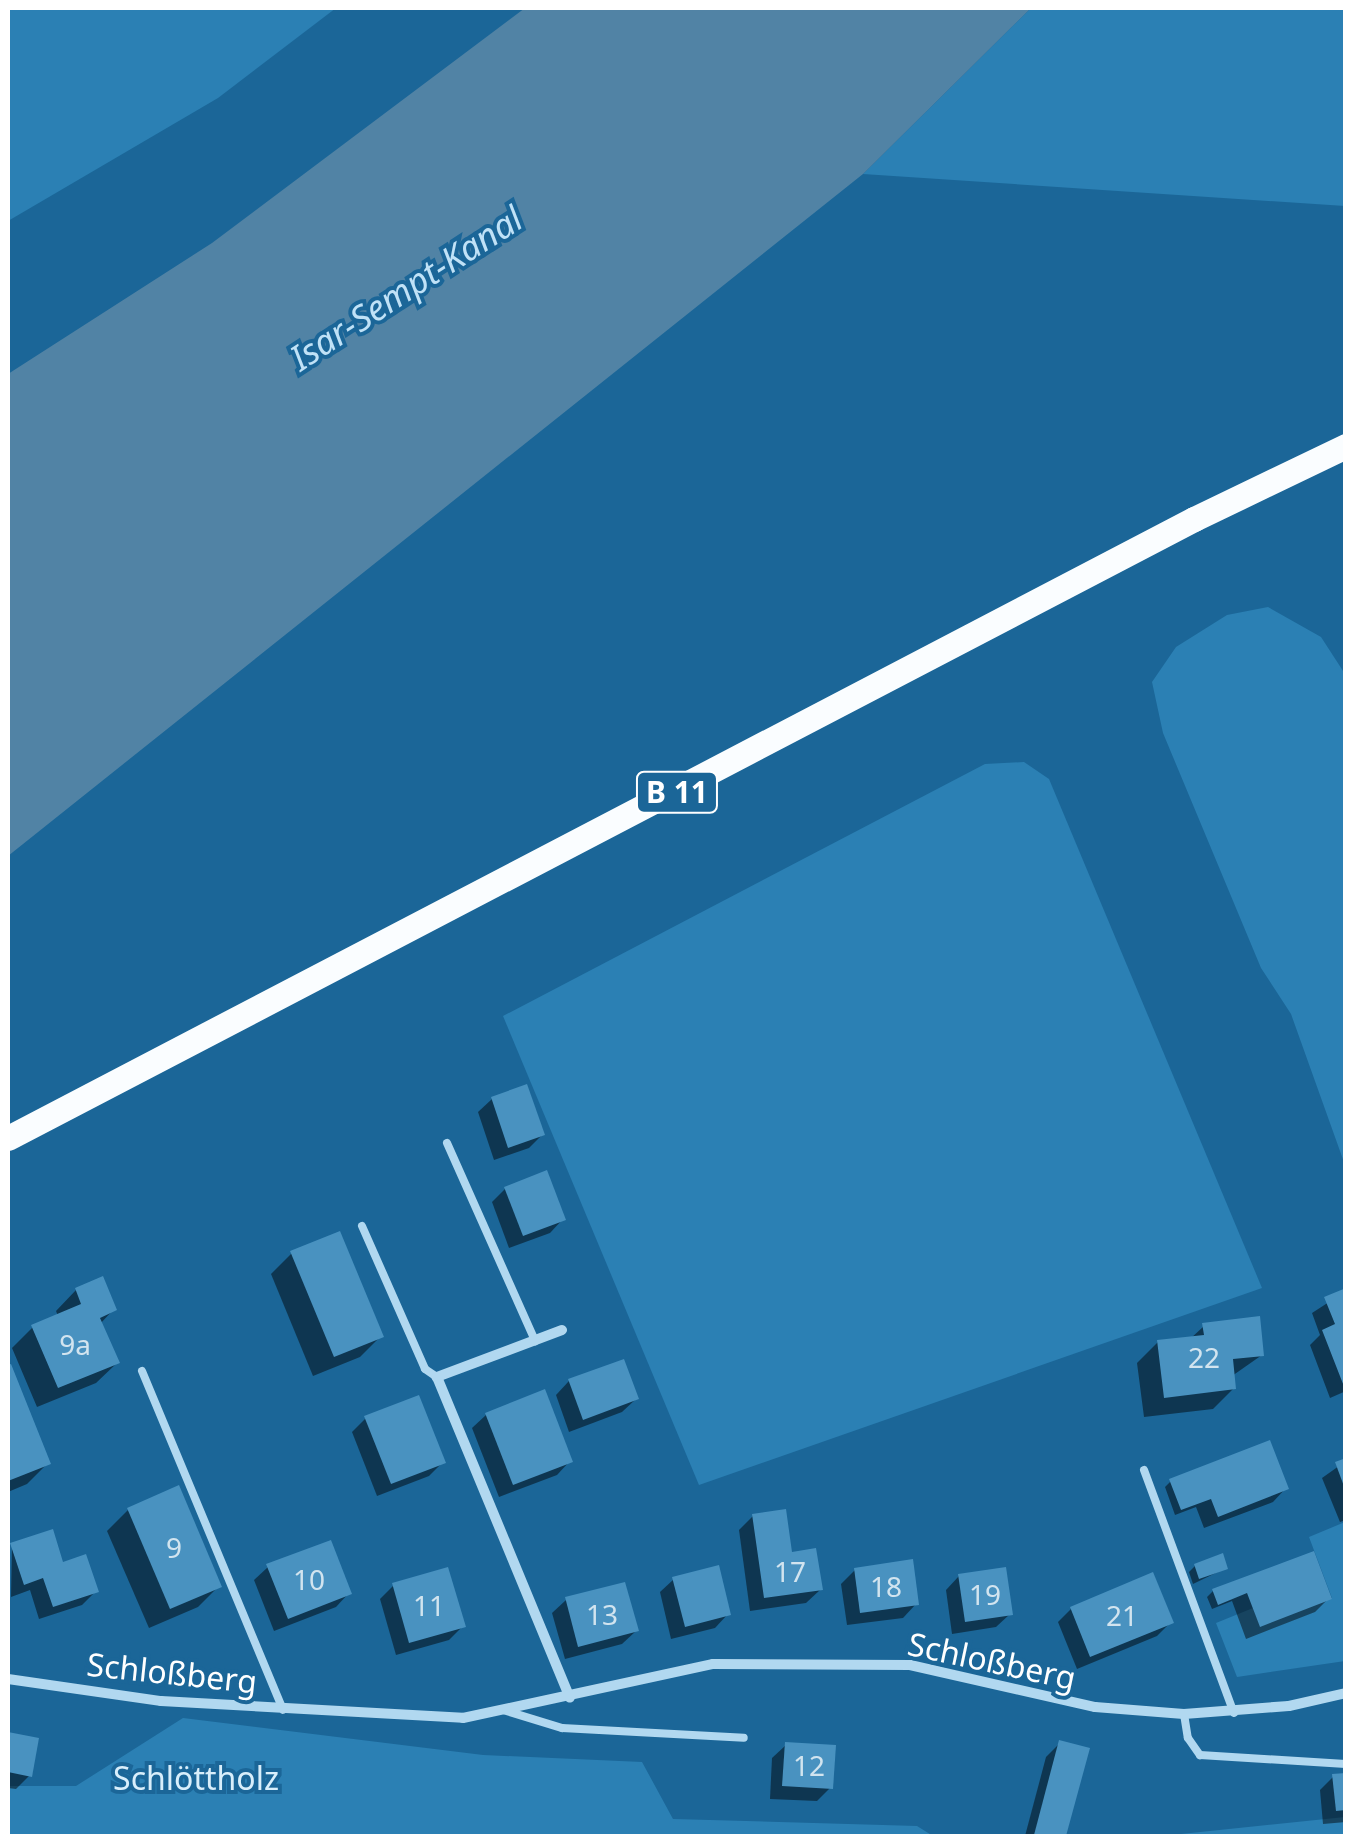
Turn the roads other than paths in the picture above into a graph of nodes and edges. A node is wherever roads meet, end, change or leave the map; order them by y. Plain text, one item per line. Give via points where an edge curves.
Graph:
1 (1346, 446) edge
2 (8, 1138) edge
3 (446, 1143) dead end
4 (362, 1226) dead end
5 (562, 1330) dead end
6 (535, 1340) junction
7 (142, 1370) dead end
8 (438, 1377) junction
9 (1144, 1470) dead end
10 (8, 1679) edge
11 (1346, 1693) edge
12 (570, 1698) junction
13 (283, 1710) junction
14 (503, 1710) junction
15 (1234, 1713) junction
16 (1184, 1714) junction
17 (744, 1738) dead end
18 (1346, 1764) edge

1 - 2 main road, B 11
3 - 6 lane
4 - 8 lane via 425,1369
5 - 6 street
6 - 8 street
7 - 13 lane
8 - 12 street
9 - 15 lane
10 - 13 street, Schloßberg
11 - 15 street, Schloßberg
12 - 14 street, Schloßberg
12 - 16 street, Schloßberg via 712,1664 910,1665 1095,1708
13 - 14 street, Schloßberg via 463,1718
14 - 17 lane via 562,1728
15 - 16 street, Schloßberg
16 - 18 lane via 1200,1755

